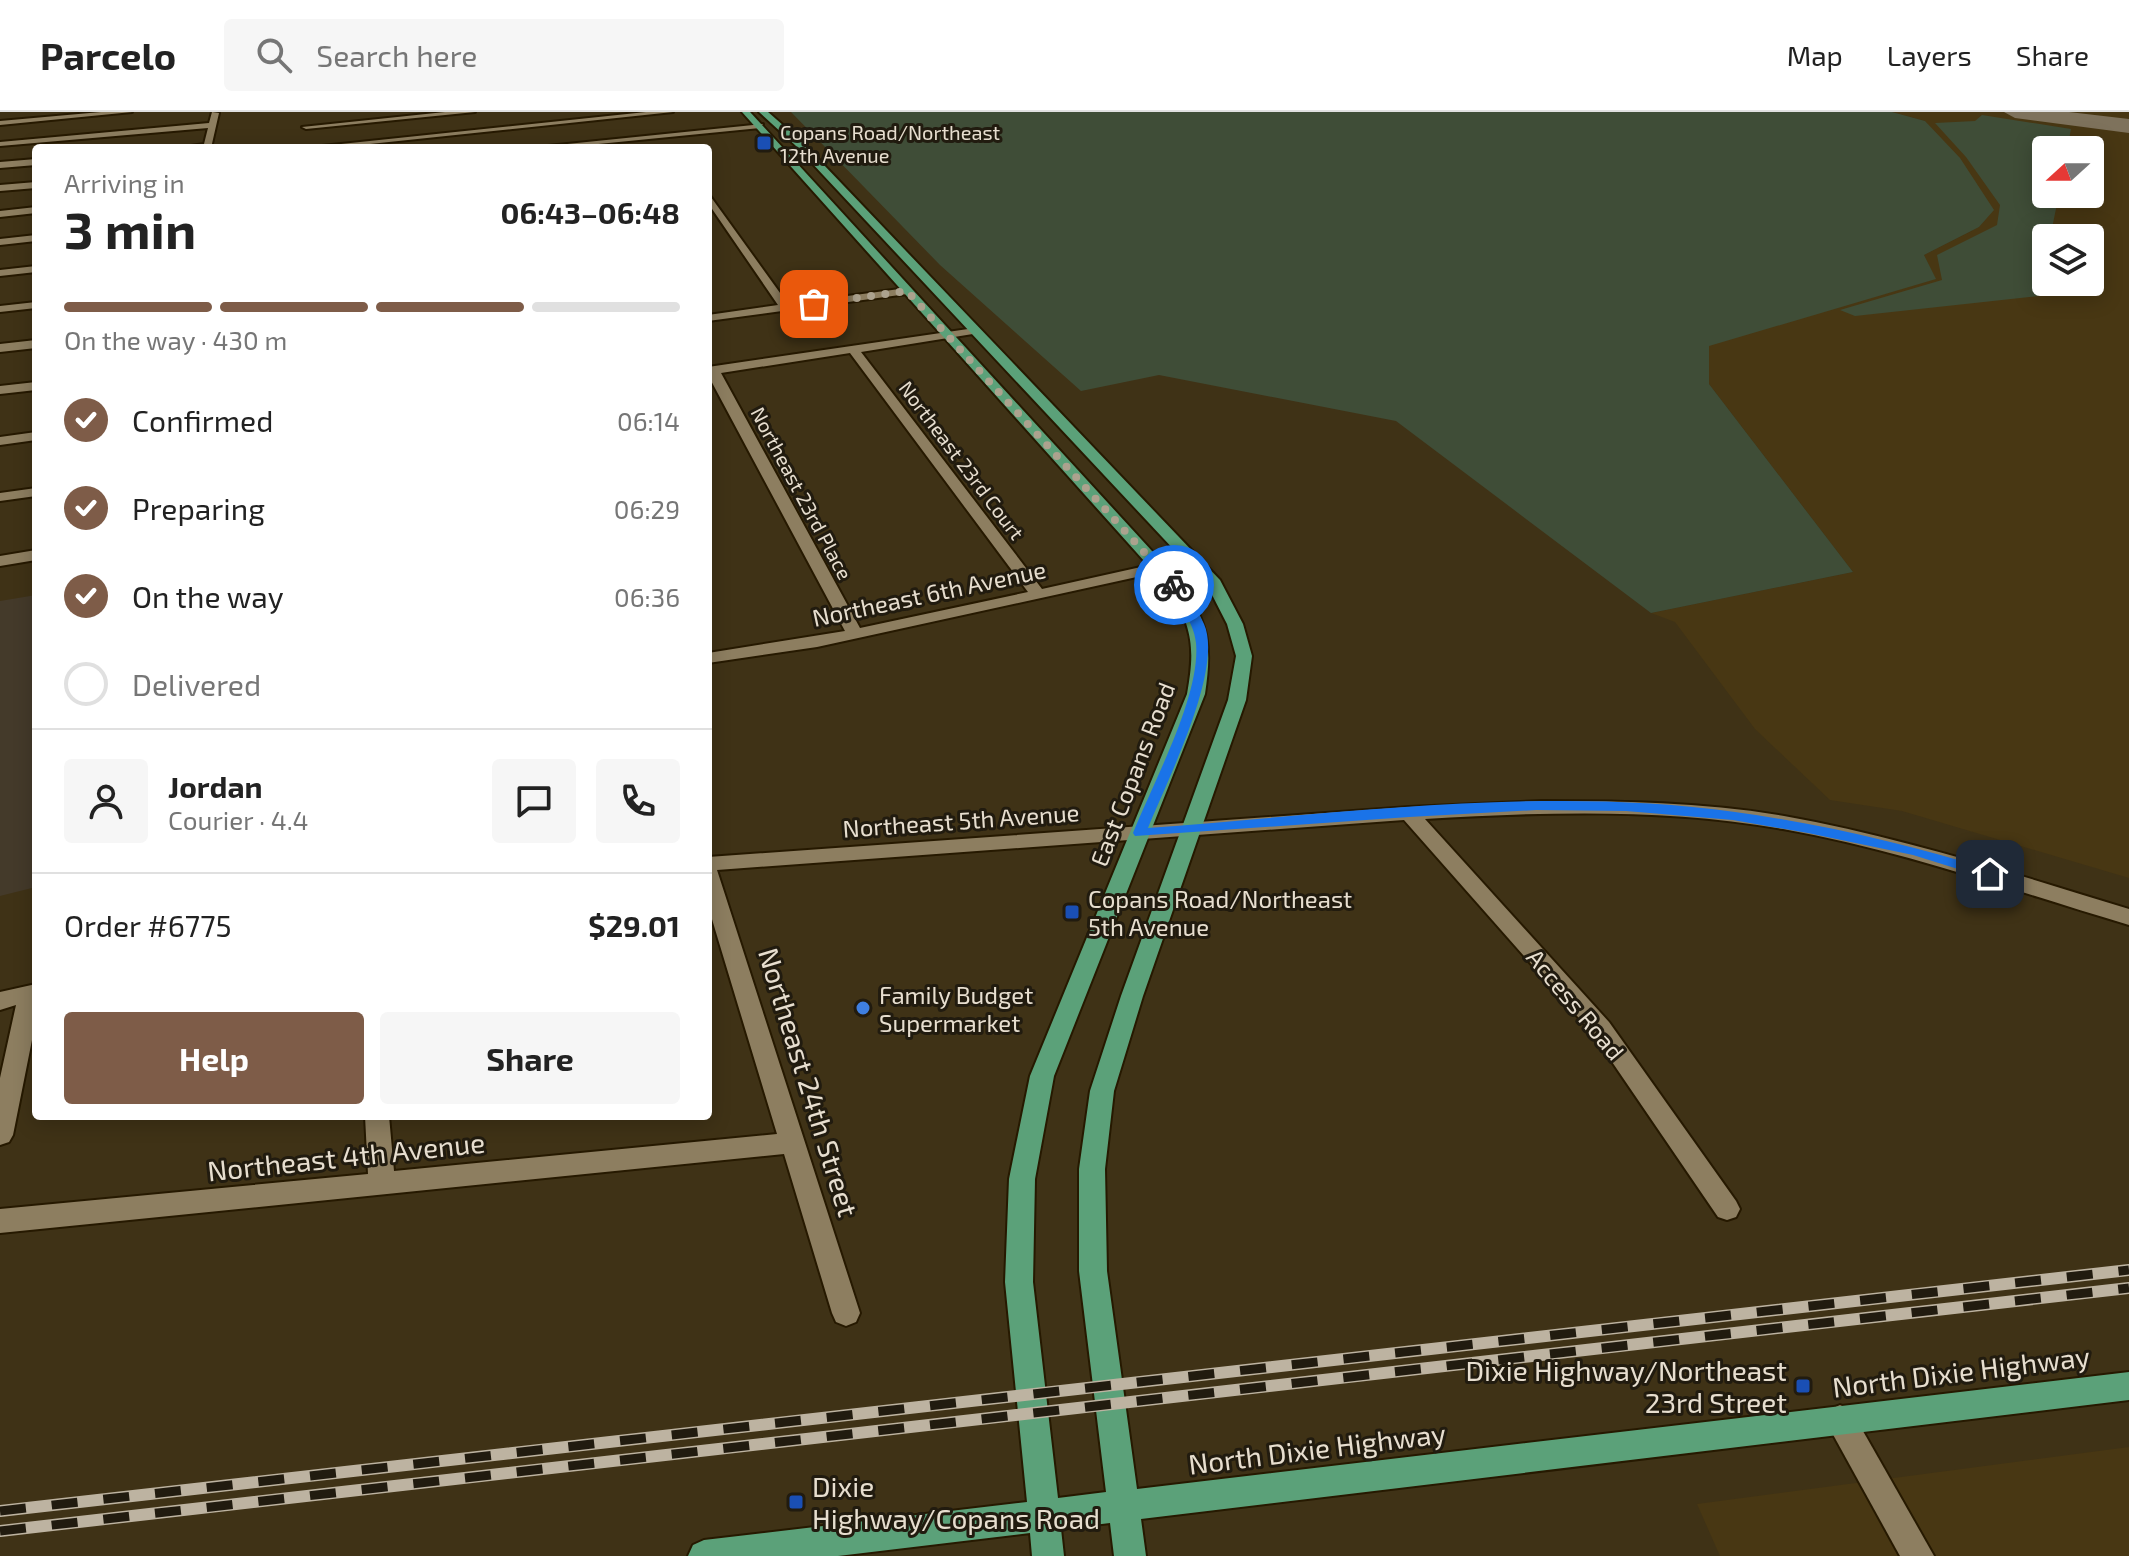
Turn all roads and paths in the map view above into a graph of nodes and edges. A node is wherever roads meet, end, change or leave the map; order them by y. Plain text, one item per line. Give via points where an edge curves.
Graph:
1 (9, 112) edge
2 (128, 112) edge
3 (215, 112) edge
4 (308, 112) edge
5 (471, 112) edge
6 (669, 112) edge
7 (746, 112) edge
8 (576, 116) edge
9 (761, 119) edge
10 (1, 124) edge
11 (212, 125) junction
12 (306, 127) junction
13 (478, 135) junction
14 (665, 135) junction
15 (0, 144) edge
16 (208, 144) edge
17 (306, 144) edge
18 (359, 144) edge
19 (595, 144) edge
20 (671, 144) edge
21 (32, 162) edge
22 (0, 165) edge
23 (32, 185) edge
24 (0, 188) edge
25 (712, 202) edge
26 (32, 210) edge
27 (0, 214) edge
28 (32, 238) edge
29 (0, 242) edge
30 (32, 269) edge
31 (0, 273) edge
32 (907, 291) junction
33 (32, 305) edge
34 (785, 308) junction
35 (0, 309) edge
36 (712, 317) edge
37 (975, 331) junction
38 (948, 336) junction
39 (32, 344) edge
40 (0, 348) edge
41 (854, 350) junction
42 (712, 371) edge
43 (712, 373) edge
44 (32, 386) edge
45 (0, 390) edge
46 (32, 437) edge
47 (0, 441) edge
48 (32, 493) edge
49 (0, 497) edge
50 (32, 556) edge
51 (0, 561) edge
52 (1159, 568) junction
53 (1038, 594) junction
54 (855, 634) junction
55 (712, 657) edge
56 (1409, 813) junction
57 (1191, 829) junction
58 (1139, 833) junction
59 (712, 864) edge
60 (712, 885) edge
61 (2129, 917) edge
62 (32, 993) edge
63 (32, 997) edge
64 (0, 1001) edge
65 (377, 1120) edge
66 (0, 1135) edge
67 (793, 1143) junction
68 (382, 1184) junction
69 (1727, 1209) dead end
70 (0, 1221) edge
71 (846, 1313) dead end
72 (2129, 1386) edge
73 (1840, 1420) junction
74 (1122, 1506) junction
75 (1043, 1515) junction
76 (704, 1556) edge
77 (1048, 1556) edge
78 (1130, 1556) edge
79 (1918, 1556) edge

1 - 10 street
2 - 10 street
3 - 11 street
4 - 12 street
5 - 12 street
5 - 13 street
6 - 8 street
7 - 9 main road, East Copans Road
8 - 13 street
9 - 14 street
9 - 32 main road, East Copans Road
9 - 37 main road, East Copans Road via 798,143
11 - 15 street
11 - 16 street
12 - 17 street
13 - 18 street
14 - 19 street
14 - 20 street
21 - 22 street
23 - 24 street
25 - 34 street
26 - 27 street
28 - 29 street
30 - 31 street
32 - 34 street
32 - 38 main road, East Copans Road
33 - 35 street
34 - 36 street
37 - 38 street
37 - 57 main road, East Copans Road via 1214,583 1235,624 1244,656 1237,700
38 - 41 street
38 - 52 main road, East Copans Road
39 - 40 street
41 - 42 street
41 - 53 street, Northeast 23rd Court
43 - 54 street, Northeast 23rd Place
44 - 45 street
46 - 47 street
48 - 49 street
50 - 51 street
52 - 53 street, Northeast 6th Avenue
52 - 58 main road, East Copans Road via 1200,626 1203,654 1196,694
53 - 54 street, Northeast 6th Avenue
54 - 55 street, Northeast 6th Avenue
56 - 57 street, Northeast 5th Avenue
56 - 61 street, Northeast 5th Avenue via 1551,806 1733,816 1914,851
56 - 69 street, Access Road via 1601,1028
57 - 58 street, Northeast 5th Avenue
57 - 74 main road, East Copans Road via 1102,1091 1092,1169 1093,1271
58 - 59 street, Northeast 5th Avenue
58 - 75 main road, East Copans Road via 1042,1076 1022,1179 1019,1282
60 - 67 street, Northeast 24th Street
62 - 64 street
63 - 66 street
65 - 68 street
67 - 68 street, Northeast 4th Avenue
67 - 71 street, Northeast 24th Street
68 - 70 street, Northeast 4th Avenue
72 - 73 main road, North Dixie Highway
73 - 74 main road, North Dixie Highway
73 - 79 street
74 - 75 main road, North Dixie Highway
74 - 78 main road
75 - 76 main road, North Dixie Highway
75 - 77 main road

